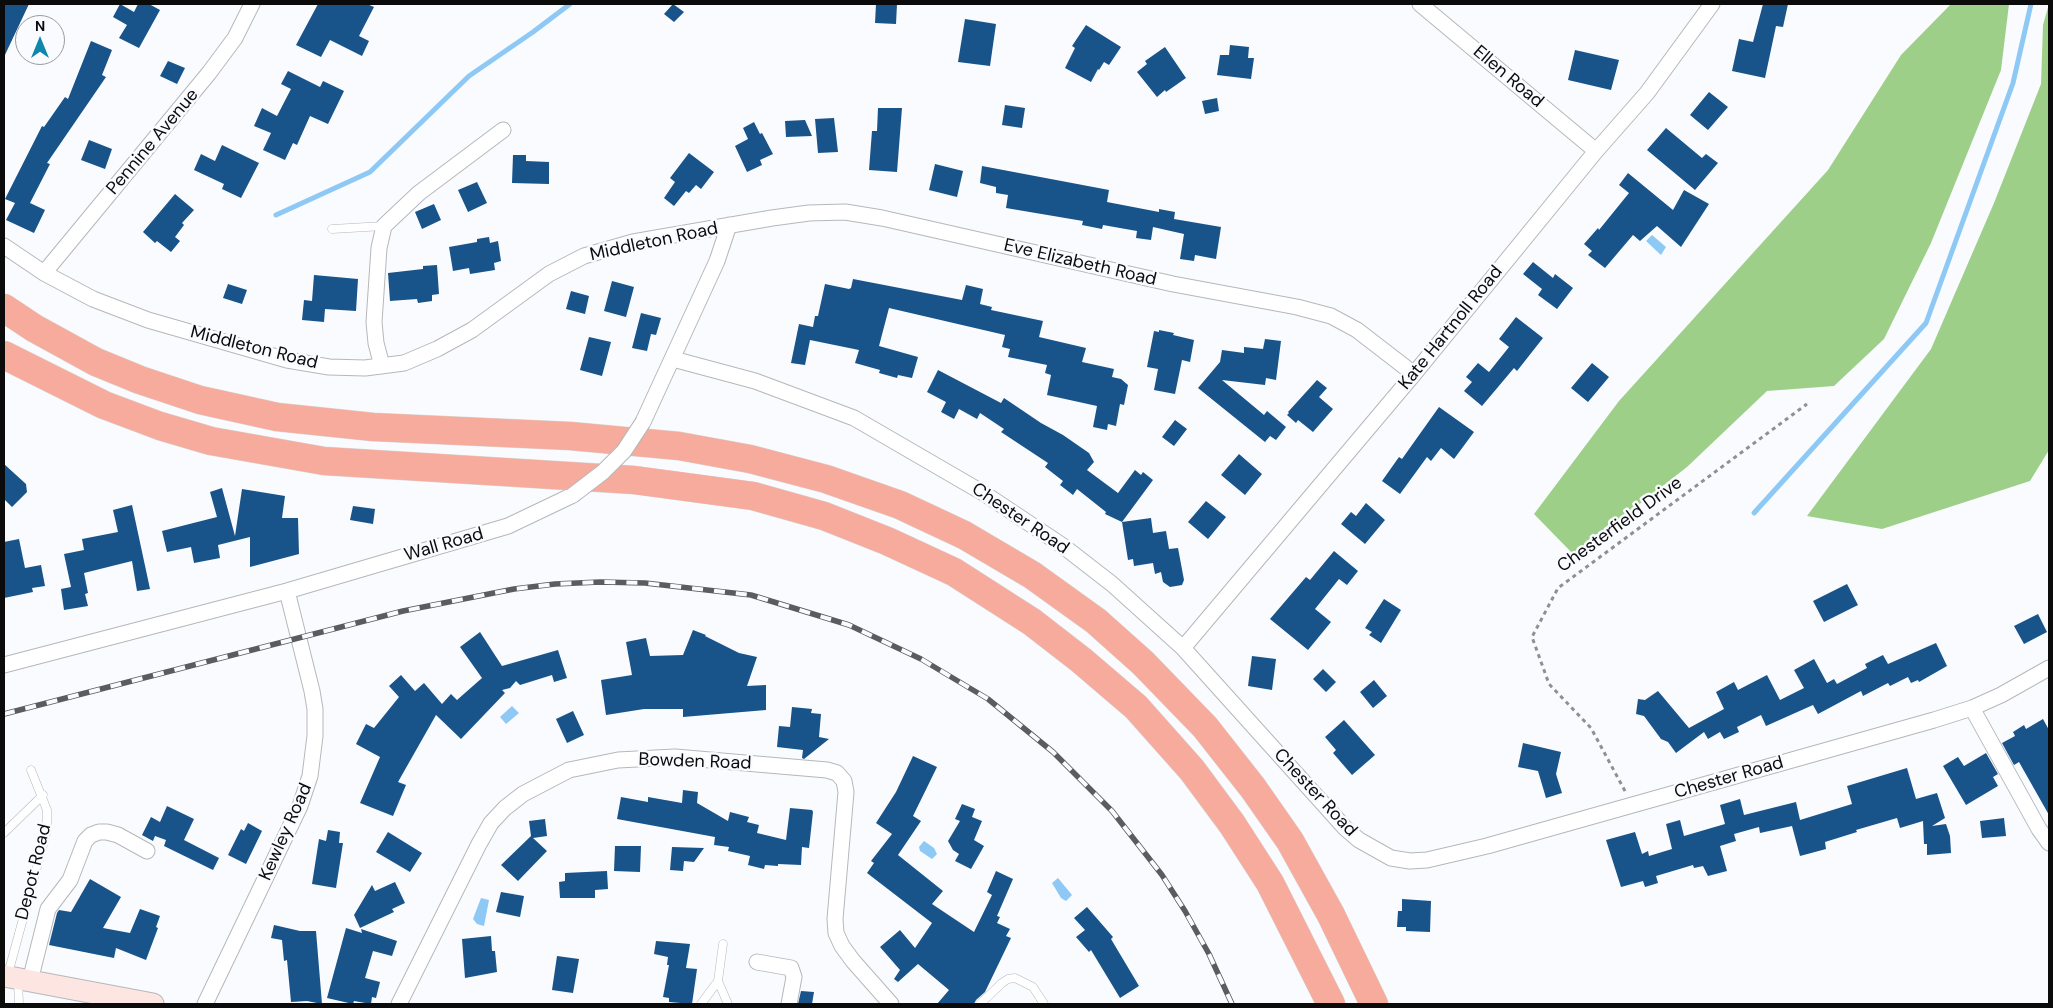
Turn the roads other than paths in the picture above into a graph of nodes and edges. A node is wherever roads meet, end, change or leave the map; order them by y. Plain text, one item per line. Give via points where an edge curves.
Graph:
1 (252, 4) edge
2 (1420, 4) edge
3 (1712, 4) edge
4 (503, 130) dead end
5 (1596, 151) junction
6 (729, 225) junction
7 (384, 226) junction
8 (332, 229) dead end
9 (4, 246) edge
10 (44, 273) junction
11 (4, 308) edge
12 (4, 355) edge
13 (673, 359) junction
14 (382, 366) junction
15 (1414, 374) junction
16 (287, 591) junction
17 (1183, 648) junction
18 (4, 665) edge
19 (2049, 668) edge
20 (1972, 708) junction
21 (31, 770) dead end
22 (42, 795) junction
23 (4, 832) edge
24 (2049, 842) edge
25 (146, 851) dead end
26 (723, 944) dead end
27 (757, 962) dead end
28 (15, 978) edge
29 (718, 981) junction
30 (123, 1001) edge
31 (19, 1004) edge
32 (153, 1004) edge
33 (205, 1004) edge
34 (399, 1004) edge
35 (701, 1004) edge
36 (728, 1004) edge
37 (789, 1004) edge
38 (891, 1004) edge
39 (980, 1004) edge
40 (1044, 1004) edge
41 (1331, 1004) edge
42 (1374, 1004) edge

1 - 10 street, Pennine Avenue via 235,38 209,73
2 - 5 street, Ellen Road
3 - 5 street, Kate Hartnoll Road via 1647,92
4 - 7 street via 419,193
5 - 15 street, Kate Hartnoll Road
6 - 13 street, Wall Road via 717,261
6 - 14 street, Middleton Road via 633,242 584,256 548,274 472,330 404,363
6 - 15 street, Eve Elizabeth Road via 809,213 845,212 1173,284 1297,306 1331,316 1357,330
7 - 8 lane
7 - 14 street via 379,248 374,322
9 - 10 street, Middleton Road
10 - 14 street, Middleton Road via 93,299 148,320 278,357 329,367
11 - 42 highway via 96,362 200,400 277,417 354,425 570,436 679,446 750,459 826,479 900,505 964,535 1032,575 1096,621 1143,662 1205,728 1290,840
12 - 41 highway via 104,405 211,441 324,461 634,480 753,496 833,520 954,572 1032,622 1081,660 1136,707 1192,770 1270,883
13 - 16 street, Wall Road, bridge via 643,422 624,451 573,495 508,526
13 - 17 street, Chester Road via 808,399 854,418 901,444 1063,546 1112,584
15 - 17 street, Kate Hartnoll Road
16 - 18 street, Wall Road
16 - 33 street, Kewley Road via 315,709 310,776 300,806
17 - 20 street, Chester Road via 1345,828 1391,858 1410,861 1454,855
19 - 20 street, Chester Road
20 - 24 street
21 - 22 lane, Depot Road
22 - 23 lane
22 - 28 lane, Depot Road via 47,810 47,830
25 - 28 street via 118,835 99,832 91,835 85,841 70,880 48,909
26 - 29 lane
27 - 37 street via 791,968 794,977
28 - 30 main road
28 - 31 lane, Depot Road
29 - 35 lane
29 - 36 lane
30 - 32 main road
34 - 38 street, Bowden Road via 479,844 505,808 523,794 569,770 618,760 675,758 827,770 844,781 846,792 836,933 853,961
39 - 40 lane via 1002,983 1015,978 1033,987

